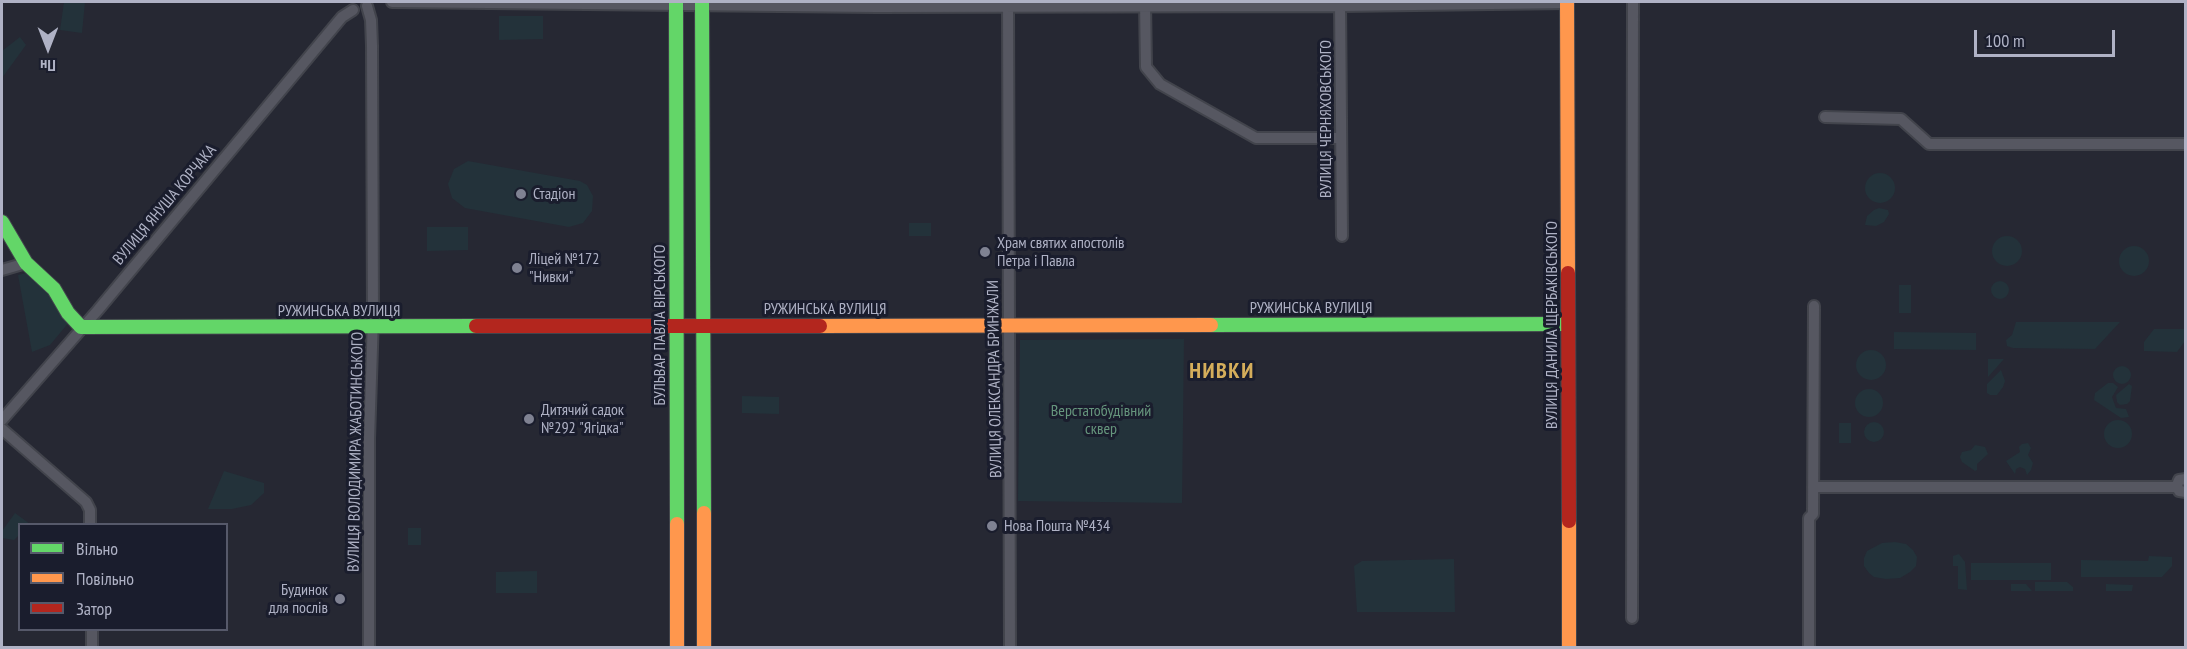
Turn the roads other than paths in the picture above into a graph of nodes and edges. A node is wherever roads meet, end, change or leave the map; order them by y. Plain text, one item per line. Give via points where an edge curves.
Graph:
1 (392, 2) edge
2 (1567, 2) edge
3 (1633, 2) edge
4 (676, 4) edge
5 (702, 4) edge
6 (1008, 4) edge
7 (1145, 4) edge
8 (1340, 4) edge
9 (357, 5) edge
10 (1825, 117) dead end
11 (1340, 138) junction
12 (2186, 144) edge
13 (2, 222) edge
14 (1342, 236) dead end
15 (26, 263) junction
16 (2, 270) edge
17 (1814, 306) dead end
18 (1569, 324) junction
19 (1009, 325) junction
20 (677, 326) junction
21 (703, 326) junction
22 (81, 327) junction
23 (373, 327) junction
24 (2, 420) edge
25 (2, 429) edge
26 (2186, 479) edge
27 (1813, 487) junction
28 (2181, 490) edge
29 (90, 523) edge
30 (1632, 618) dead end
31 (92, 631) edge
32 (92, 648) edge
33 (369, 648) edge
34 (677, 648) edge
35 (704, 648) edge
36 (1010, 648) edge
37 (1569, 648) edge
38 (1809, 648) edge

1 - 4 street
2 - 8 street
2 - 18 street, ВУЛИЦЯ ДАНИЛА ЩЕРБАКІВСЬКОГО
3 - 30 street
4 - 5 street
4 - 20 street, БУЛЬВАР ПАВЛА ВІРСЬКОГО
5 - 6 street
5 - 21 street
6 - 7 street
6 - 19 street, ВУЛИЦЯ ОЛЕКСАНДРА БРИНЖАЛИ
7 - 8 street
7 - 11 street via 1146,67 1160,84 1256,138
8 - 11 street, ВУЛИЦЯ ЧЕРНЯХОВСЬКОГО
9 - 22 street, ВУЛИЦЯ ЯНУША КОРЧАКА via 342,17
9 - 23 street, ВУЛИЦЯ ВОЛОДИМИРА ЖАБОТИНСЬКОГО via 371,20
10 - 12 street via 1901,119 1929,144
11 - 14 street, ВУЛИЦЯ ЧЕРНЯХОВСЬКОГО
13 - 15 street
15 - 16 street
15 - 22 street via 54,289
17 - 27 street
18 - 19 street, РУЖИНСЬКА ВУЛИЦЯ
18 - 37 street, ВУЛИЦЯ ДАНИЛА ЩЕРБАКІВСЬКОГО
19 - 21 street, РУЖИНСЬКА ВУЛИЦЯ
19 - 36 street, ВУЛИЦЯ ОЛЕКСАНДРА БРИНЖАЛИ
20 - 21 street, РУЖИНСЬКА ВУЛИЦЯ
20 - 23 street, РУЖИНСЬКА ВУЛИЦЯ
20 - 34 street, БУЛЬВАР ПАВЛА ВІРСЬКОГО
21 - 35 street
22 - 23 street, РУЖИНСЬКА ВУЛИЦЯ
22 - 24 street, ВУЛИЦЯ ЯНУША КОРЧАКА
23 - 33 street, ВУЛИЦЯ ВОЛОДИМИРА ЖАБОТИНСЬКОГО
25 - 29 street via 86,502
26 - 28 street via 2179,480
27 - 28 street
27 - 38 street via 1813,514 1809,518
31 - 32 street

